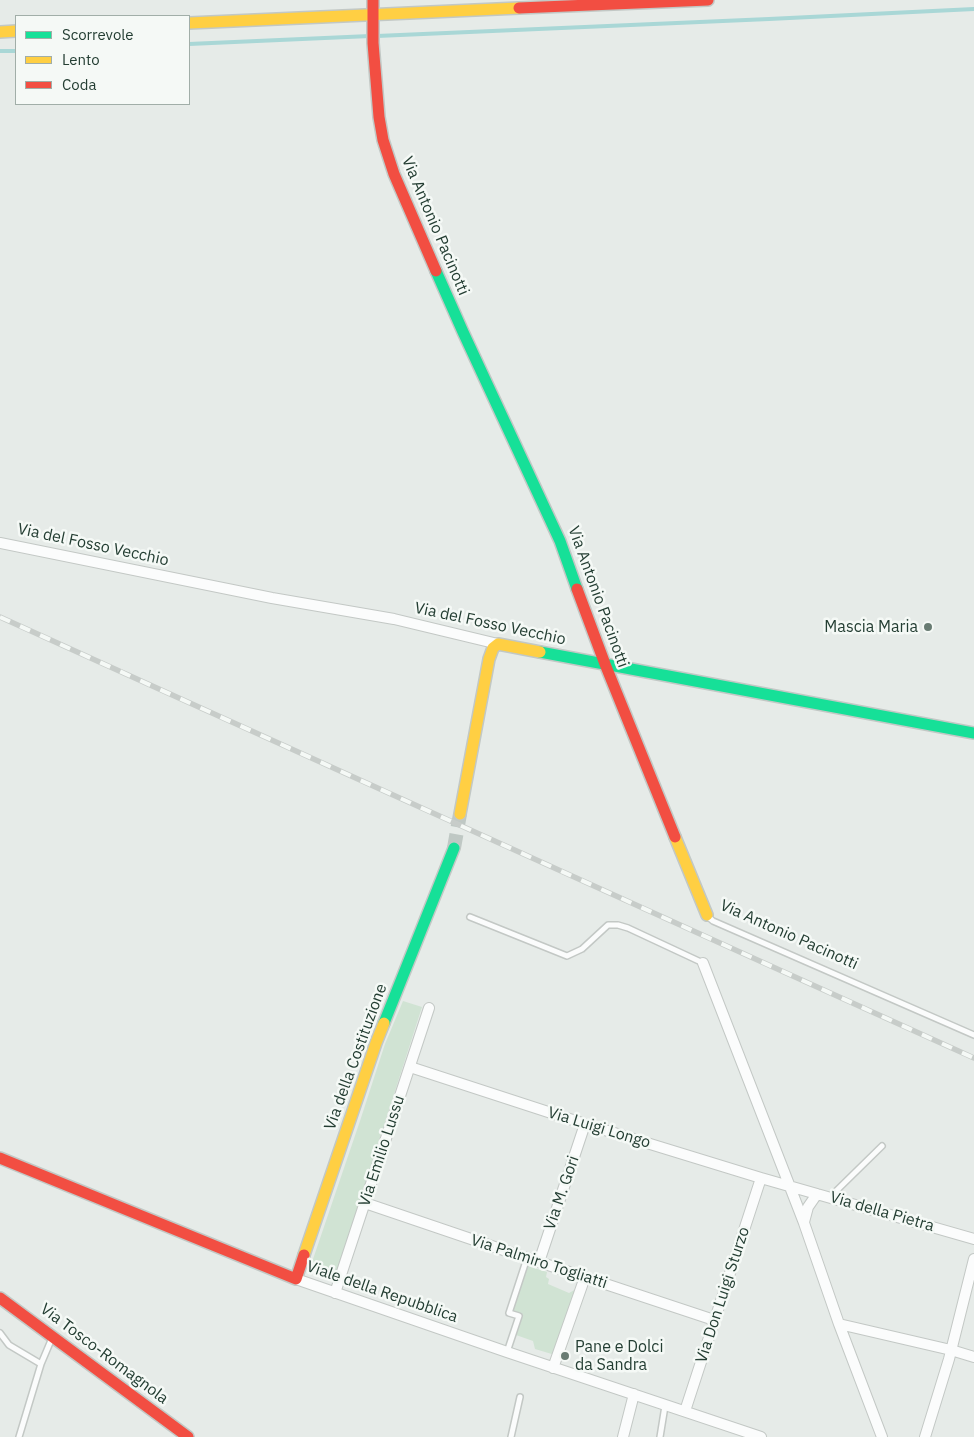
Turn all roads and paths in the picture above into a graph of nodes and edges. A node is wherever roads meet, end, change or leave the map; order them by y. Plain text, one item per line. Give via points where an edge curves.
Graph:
1 (373, 0) edge
2 (708, 0) edge
3 (374, 15) junction
4 (190, 23) edge
5 (15, 31) edge
6 (0, 32) edge
7 (0, 543) edge
8 (498, 644) junction
9 (605, 664) junction
10 (974, 733) edge
11 (460, 814) tunnel mouth
12 (454, 848) tunnel mouth
13 (707, 916) joint
14 (470, 917) dead end
15 (703, 963) joint
16 (429, 1008) dead end
17 (974, 1035) edge
18 (410, 1067) junction
19 (585, 1124) junction
20 (882, 1146) dead end
21 (0, 1158) edge
22 (761, 1178) junction
23 (790, 1186) junction
24 (817, 1194) junction
25 (830, 1197) junction
26 (365, 1203) junction
27 (804, 1223) junction
28 (974, 1239) edge
29 (527, 1258) junction
30 (974, 1259) edge
31 (539, 1262) junction
32 (585, 1277) junction
33 (296, 1279) junction
34 (335, 1294) junction
35 (0, 1298) edge
36 (714, 1320) junction
37 (839, 1324) junction
38 (0, 1333) edge
39 (53, 1336) junction
40 (0, 1342) edge
41 (9, 1345) junction
42 (951, 1350) junction
43 (507, 1352) junction
44 (974, 1357) edge
45 (41, 1364) junction
46 (553, 1368) junction
47 (634, 1394) junction
48 (520, 1397) dead end
49 (666, 1405) junction
50 (685, 1411) junction
51 (19, 1437) edge
52 (188, 1437) edge
53 (511, 1437) edge
54 (623, 1437) edge
55 (660, 1437) edge
56 (761, 1437) edge
57 (882, 1437) edge
58 (925, 1437) edge

1 - 3 street, Via Antonio Pacinotti
2 - 3 street
3 - 4 street
3 - 9 street, Via Antonio Pacinotti via 380,128 394,174 560,541
5 - 6 street
7 - 8 street, Via del Fosso Vecchio via 394,619
8 - 9 street, Via del Fosso Vecchio
8 - 11 street via 489,658
9 - 10 street, Via del Fosso Vecchio
9 - 13 street, Via Antonio Pacinotti
12 - 33 street, Via della Costituzione via 376,1043
13 - 17 lane, Via Antonio Pacinotti
14 - 15 lane via 567,956 582,949 608,925 618,925
15 - 23 street
16 - 18 street, Via Emilio Lussu
18 - 19 street, Via Luigi Longo
18 - 26 street, Via Emilio Lussu
19 - 22 street, Via Luigi Longo
19 - 31 street, Via M. Gori
20 - 25 lane
21 - 33 street, Viale della Repubblica
22 - 23 street, Via Luigi Longo
22 - 36 street, Via Don Luigi Sturzo
23 - 24 street, Via della Pietra
23 - 27 street
24 - 25 street, Via della Pietra
24 - 27 street via 808,1207
25 - 28 street, Via della Pietra
26 - 29 street, Via Palmiro Togliatti
26 - 34 street, Via Emilio Lussu
27 - 37 street
29 - 31 street, Via Palmiro Togliatti
29 - 43 lane via 509,1313 519,1316
30 - 42 street
31 - 32 street, Via Palmiro Togliatti
32 - 36 street, Via Palmiro Togliatti
32 - 46 street
33 - 34 street, Viale della Repubblica
34 - 43 street, Viale della Repubblica
35 - 39 street, Via Tosco-Romagnola
36 - 50 street, Via Don Luigi Sturzo
37 - 42 street
37 - 57 street
38 - 41 lane
39 - 45 lane
39 - 52 street, Via Tosco-Romagnola
40 - 41 lane
41 - 45 lane
42 - 44 street
42 - 58 street
43 - 46 street, Viale della Repubblica
45 - 51 lane
46 - 47 street, Viale della Repubblica
47 - 49 street, Viale della Repubblica
47 - 54 street
48 - 53 lane
49 - 50 street, Viale della Repubblica
49 - 55 lane
50 - 56 street, Viale della Repubblica

